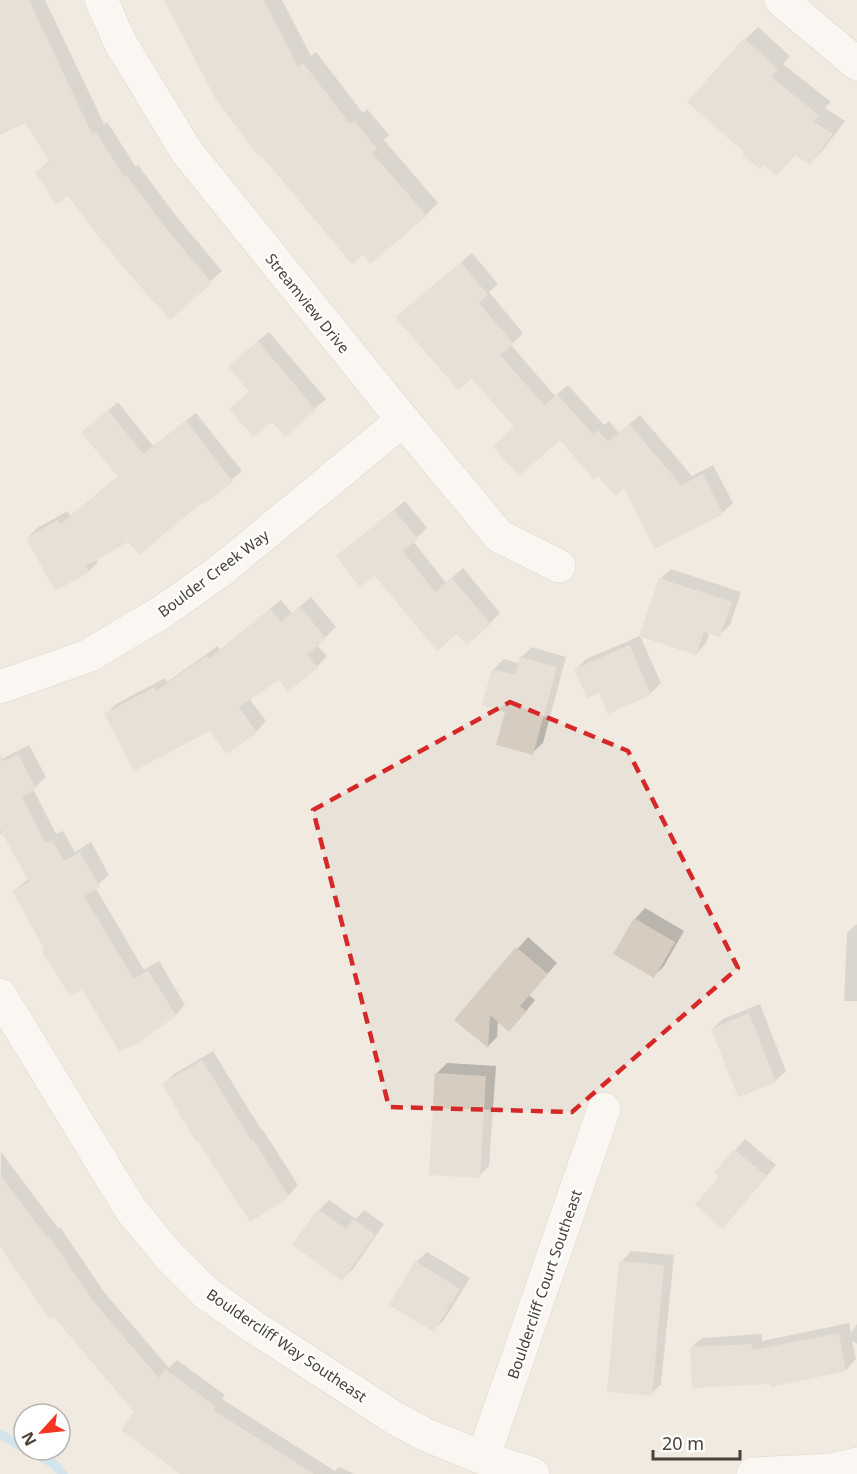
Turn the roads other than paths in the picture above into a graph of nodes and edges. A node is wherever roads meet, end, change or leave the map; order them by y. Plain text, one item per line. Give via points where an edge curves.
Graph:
1 (101, 0) edge
2 (781, 0) edge
3 (857, 64) edge
4 (403, 420) junction
5 (559, 566) dead end
6 (0, 687) edge
7 (0, 995) edge
8 (604, 1109) dead end
9 (483, 1458) junction
10 (857, 1464) edge
11 (533, 1474) edge
12 (753, 1474) edge

1 - 4 street, Streamview Drive via 121,44 187,152
2 - 3 street
4 - 5 street, Streamview Drive via 499,536
4 - 6 street, Boulder Creek Way via 220,571 162,612 88,656
7 - 9 street, Bouldercliff Way Southeast via 131,1210 205,1292 393,1417 423,1434
8 - 9 street, Bouldercliff Court Southeast
9 - 11 street, Bouldercliff Way Southeast
10 - 12 street via 831,1470

